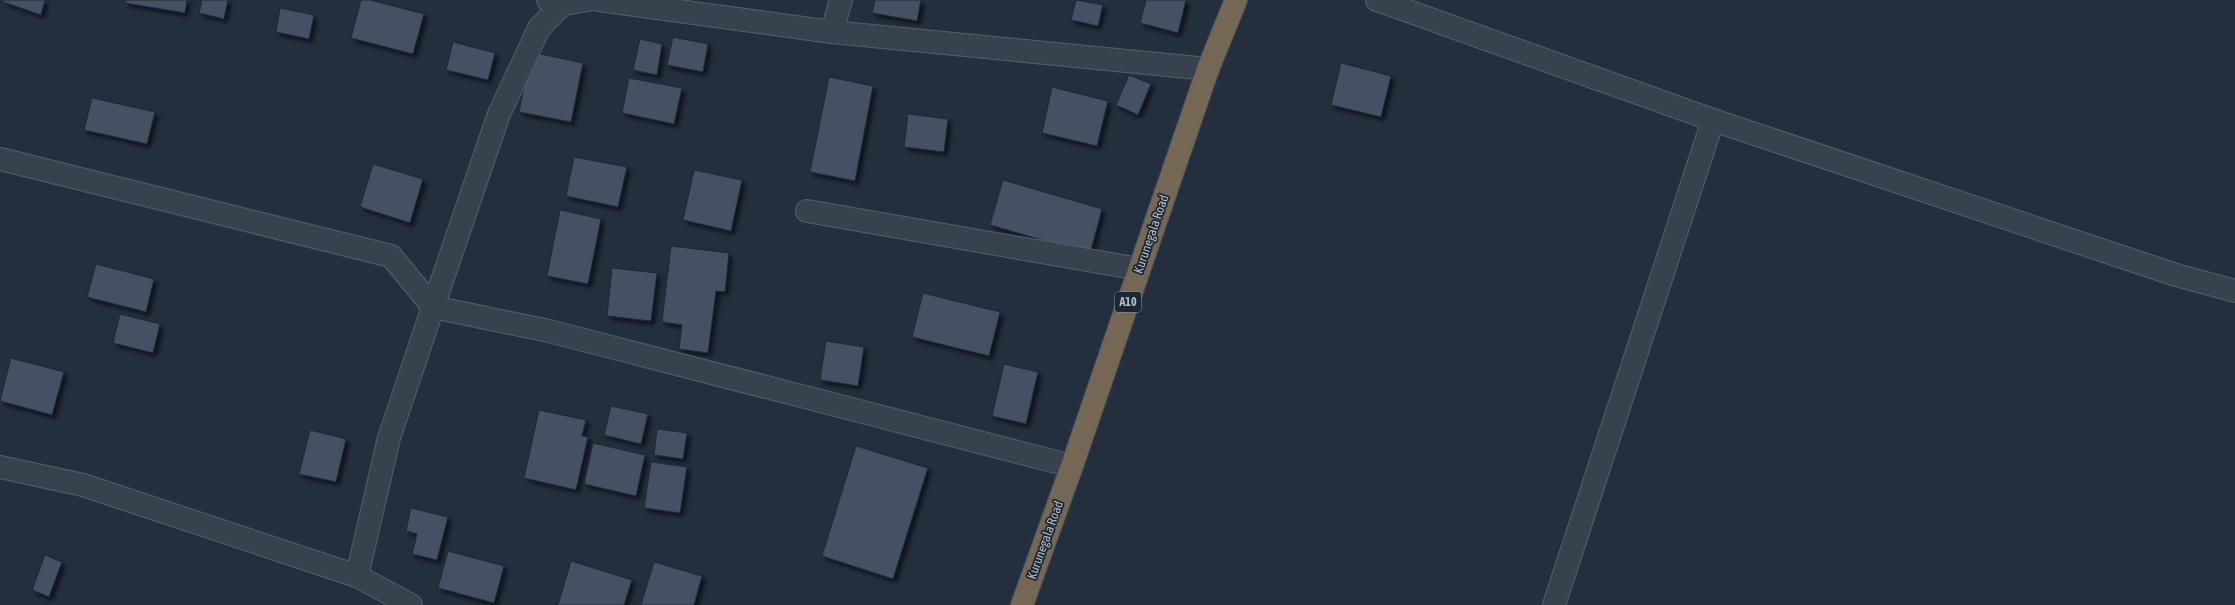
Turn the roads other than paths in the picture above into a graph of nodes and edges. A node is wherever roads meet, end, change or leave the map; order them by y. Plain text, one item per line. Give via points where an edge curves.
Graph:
1 (588, 0) edge
2 (599, 0) edge
3 (841, 0) edge
4 (1236, 0) edge
5 (1377, 0) edge
6 (555, 2) edge
7 (832, 32) junction
8 (1208, 69) junction
9 (1713, 120) junction
10 (0, 159) edge
11 (808, 210) dead end
12 (1139, 269) junction
13 (2235, 291) edge
14 (433, 307) junction
15 (1072, 466) junction
16 (0, 467) edge
17 (357, 576) junction
18 (411, 605) edge
19 (1022, 605) edge
20 (1554, 605) edge

1 - 6 street
2 - 7 street
3 - 7 street
4 - 8 highway, Kurunegala Road / A10
5 - 9 street
6 - 14 street via 539,28 499,114
7 - 8 street
8 - 12 highway, Kurunegala Road / A10
9 - 13 street via 2176,275
9 - 20 street
10 - 14 street via 391,256
11 - 12 street
12 - 15 highway, Kurunegala Road / A10
14 - 15 street via 549,331
14 - 17 street via 390,438
15 - 19 highway, Kurunegala Road / A10
16 - 17 street via 83,485
17 - 18 street

